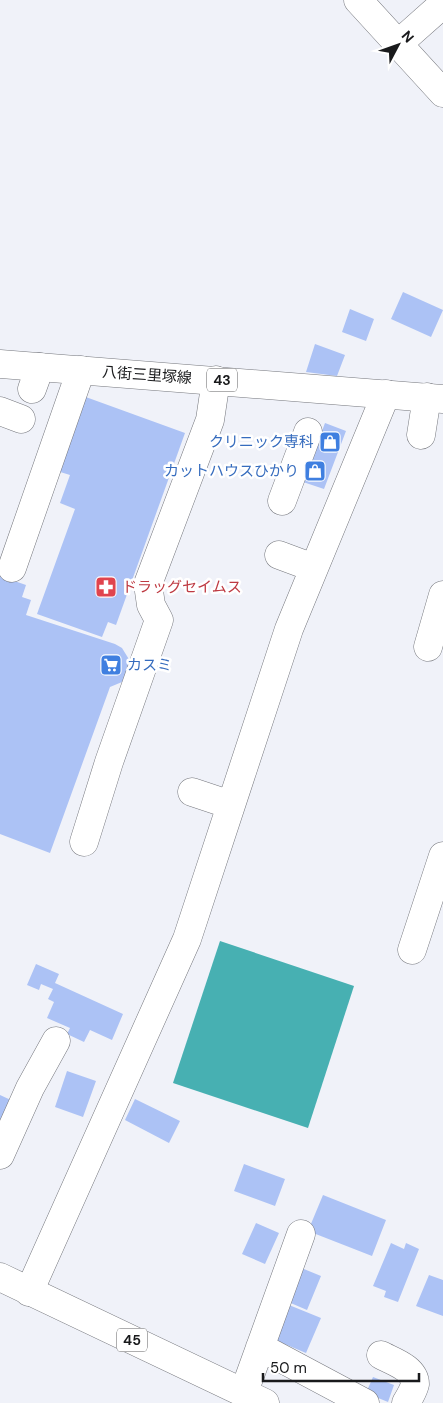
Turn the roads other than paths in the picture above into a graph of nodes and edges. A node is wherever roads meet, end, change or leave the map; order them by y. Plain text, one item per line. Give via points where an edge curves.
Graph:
1 (358, 0) edge
2 (443, 4) edge
3 (398, 44) junction
4 (443, 93) edge
5 (0, 364) edge
6 (81, 370) junction
7 (216, 380) junction
8 (386, 394) junction
9 (435, 398) edge
10 (308, 432) dead end
11 (421, 435) dead end
12 (282, 500) dead end
13 (279, 555) dead end
14 (12, 568) dead end
15 (314, 568) junction
16 (443, 594) edge
17 (428, 647) dead end
18 (192, 792) dead end
19 (231, 805) junction
20 (84, 842) dead end
21 (443, 856) edge
22 (412, 950) dead end
23 (56, 1041) dead end
24 (0, 1155) edge
25 (301, 1234) dead end
26 (0, 1277) edge
27 (29, 1292) junction
28 (260, 1347) junction
29 (381, 1355) dead end
30 (254, 1398) edge
31 (364, 1403) edge
32 (406, 1403) edge

1 - 3 street
2 - 3 street
3 - 4 street
5 - 6 street, 八街三里塚線 / 43 via 36,378
6 - 7 street, 八街三里塚線 / 43
6 - 14 street
7 - 8 street, 八街三里塚線 / 43
7 - 20 street via 210,420 148,584 151,605 159,620
8 - 9 street, 八街三里塚線 / 43
8 - 15 street
9 - 11 street
10 - 12 street
13 - 15 street
15 - 19 street via 289,629
16 - 17 street
18 - 19 street
19 - 27 street via 187,939
21 - 22 street
23 - 24 street via 30,1088
25 - 28 street
26 - 27 street, 45
27 - 30 street, 45
28 - 30 street
28 - 31 street
29 - 32 street via 404,1366 412,1374 415,1384

